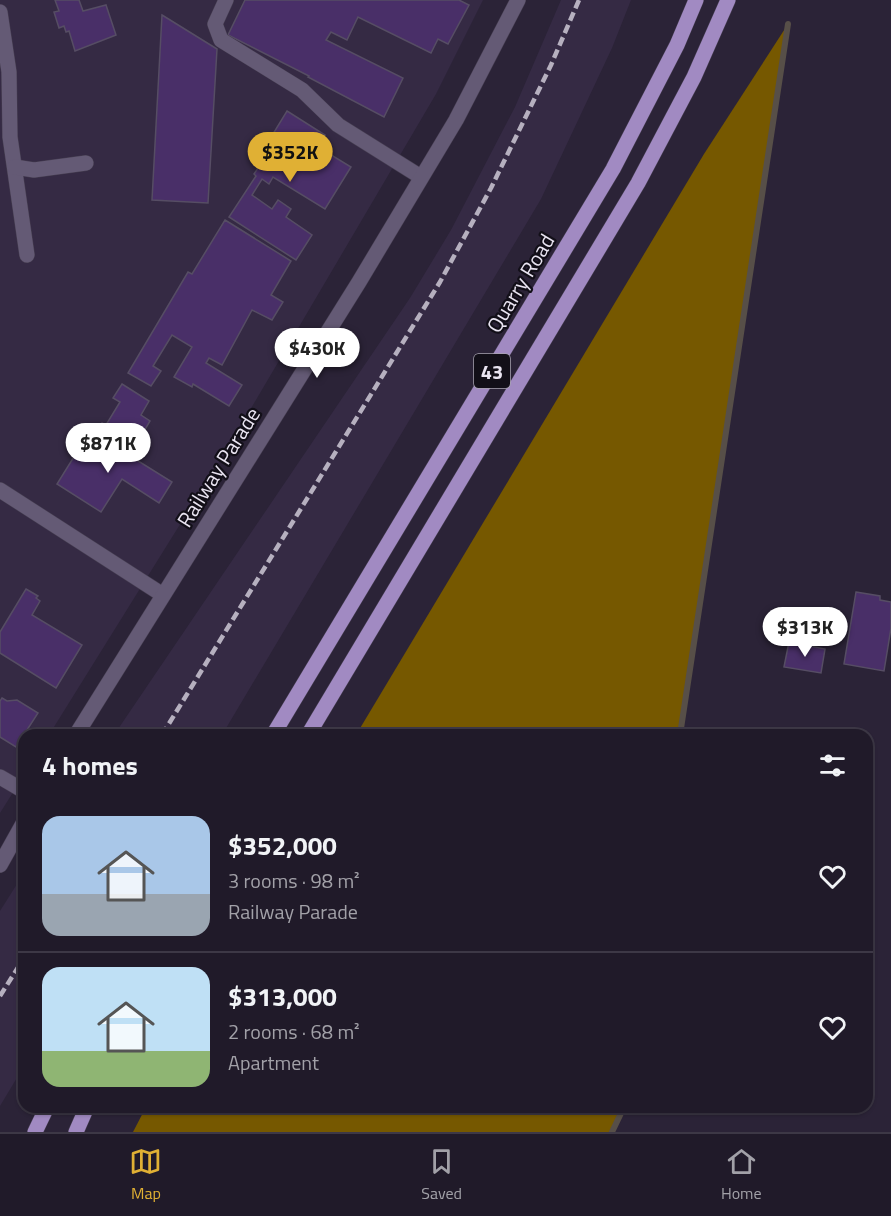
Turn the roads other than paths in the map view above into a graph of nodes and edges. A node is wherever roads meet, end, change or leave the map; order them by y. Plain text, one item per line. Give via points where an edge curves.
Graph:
1 (226, 0) edge
2 (518, 0) edge
3 (696, 0) edge
4 (728, 0) edge
5 (0, 12) edge
6 (86, 164) dead end
7 (15, 167) junction
8 (421, 177) junction
9 (27, 255) dead end
10 (0, 490) edge
11 (164, 595) junction
12 (80, 729) edge
13 (277, 729) edge
14 (312, 729) edge
15 (0, 777) edge
16 (18, 788) edge
17 (18, 833) edge
18 (0, 865) edge
19 (44, 1113) edge
20 (84, 1113) edge
21 (35, 1132) edge
22 (76, 1132) edge

1 - 8 street via 214,24 221,40 302,90 338,125
2 - 8 street, Railway Parade via 456,120
3 - 13 main road, Quarry Road / 43 via 613,169
4 - 14 main road, 43 via 694,76 638,183
5 - 7 street via 9,72 10,137
6 - 7 street via 34,170
7 - 9 street
8 - 11 street, Railway Parade
10 - 11 street
11 - 12 street, Railway Parade
15 - 16 street
17 - 18 street
19 - 21 main road
20 - 22 main road

